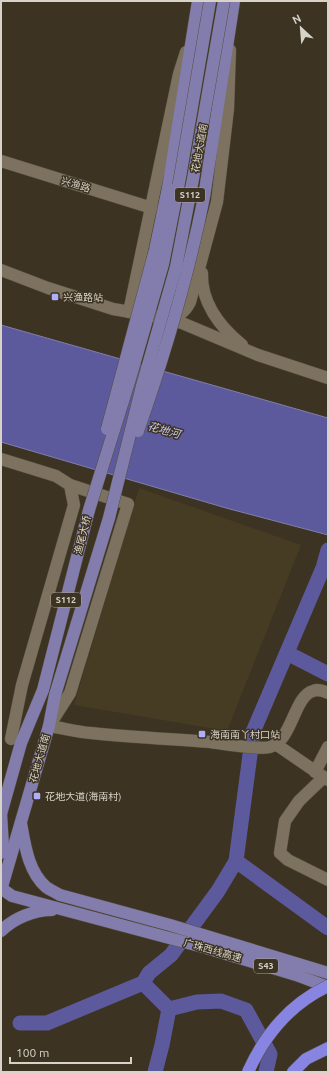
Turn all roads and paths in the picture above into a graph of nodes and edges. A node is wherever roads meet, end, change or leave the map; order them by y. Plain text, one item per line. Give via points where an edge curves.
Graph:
1 (198, 1) edge
2 (210, 1) edge
3 (224, 1) edge
4 (234, 1) edge
5 (193, 28) junction
6 (229, 34) junction
7 (1, 161) edge
8 (152, 208) junction
9 (202, 261) junction
10 (1, 270) edge
11 (129, 312) junction
12 (167, 318) junction
13 (258, 355) junction
14 (328, 378) edge
15 (129, 382) joint
16 (1, 459) edge
17 (70, 485) junction
18 (88, 510) junction
19 (109, 518) junction
20 (43, 690) joint
21 (328, 693) edge
22 (49, 726) junction
23 (11, 739) edge
24 (273, 746) junction
25 (328, 748) edge
26 (322, 776) edge
27 (2, 810) edge
28 (21, 820) junction
29 (1, 853) edge
30 (328, 880) edge
31 (1, 888) edge
32 (68, 912) junction
33 (1, 931) edge
34 (168, 931) junction
35 (205, 941) junction
36 (328, 973) edge
37 (328, 986) edge
38 (328, 1048) edge
39 (248, 1072) edge
40 (293, 1072) edge

1 - 5 main road
2 - 15 main road, 花地大道南 / S112, bridge via 163,264
3 - 19 main road, 花地大道南 / S112, bridge via 182,242
4 - 6 main road
5 - 8 street via 179,74
5 - 18 main road, bridge via 168,188 155,250 119,379
6 - 9 street via 230,77 224,144 217,202
6 - 19 main road, bridge via 204,197 194,244 176,315
7 - 8 street, 兴渔路
8 - 11 street
9 - 12 street via 188,308
9 - 13 street via 202,283 216,318 233,338
10 - 11 street
11 - 12 street
12 - 13 street
13 - 14 street
15 - 18 main road, 渔尾大桥 / S112, bridge
16 - 17 street via 56,476
17 - 22 street via 128,504 70,693
17 - 23 street via 74,505 22,685
18 - 20 main road, 渔尾大桥 / S112
19 - 22 main road, 花地大道南 / S112 via 55,695
20 - 23 main road, 花地大道南 / S112
21 - 24 street via 315,690 308,693 282,738
22 - 24 street via 90,733 260,748
22 - 28 main road, 花地大道南 / S112
23 - 27 main road, 花地大道南 / S112
24 - 26 street
25 - 26 street
26 - 30 street via 284,821 280,853 288,860
27 - 28 main road via 7,824
27 - 29 main road, 花地大道南
28 - 31 main road, 花地大道南
28 - 34 main road, S43 via 27,855 37,876 46,887 60,895
31 - 32 main road, S43 via 12,896
32 - 33 main road via 31,912
32 - 34 main road, S43
34 - 35 main road, 广珠西线高速 / S43
35 - 36 main road, 广珠西线高速 / S43
35 - 37 main road, 广珠西线高速 / S43
37 - 39 highway, bridge via 306,998 282,1019 262,1044
38 - 40 highway via 306,1059

